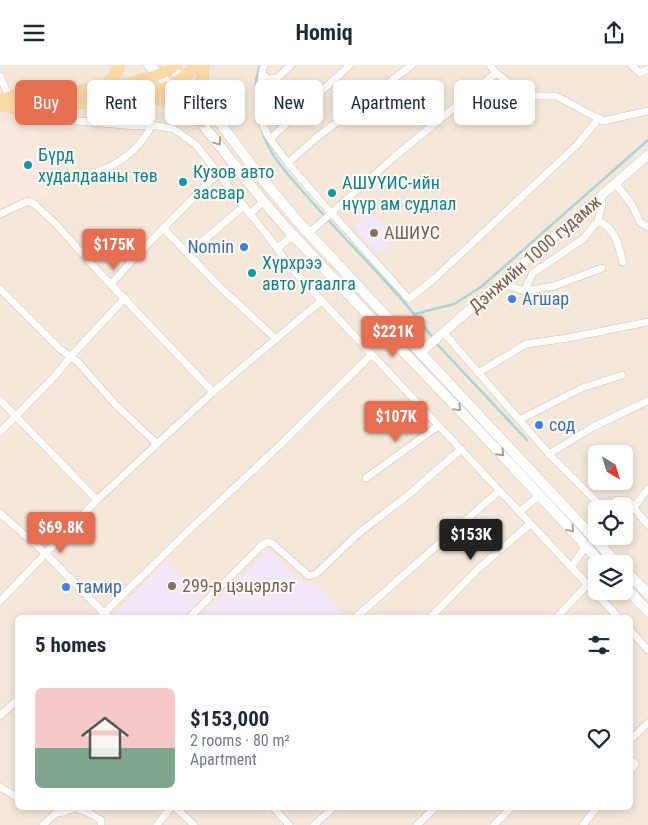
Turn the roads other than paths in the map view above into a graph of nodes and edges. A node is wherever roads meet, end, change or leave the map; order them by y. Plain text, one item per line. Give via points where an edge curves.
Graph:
1 (119, 65) edge
2 (149, 65) edge
3 (196, 65) edge
4 (204, 65) edge
5 (264, 65) edge
6 (291, 65) edge
7 (350, 65) edge
8 (412, 65) edge
9 (490, 65) edge
10 (631, 65) edge
11 (172, 66) edge
12 (648, 69) edge
13 (496, 73) junction
14 (262, 74) junction
15 (160, 75) junction
16 (0, 76) edge
17 (182, 78) junction
18 (111, 80) edge
19 (138, 80) edge
20 (165, 80) edge
21 (179, 80) edge
22 (202, 80) edge
23 (87, 90) edge
24 (5, 99) edge
25 (0, 105) edge
26 (15, 107) edge
27 (648, 111) edge
28 (598, 118) junction
29 (124, 125) edge
30 (152, 125) junction
31 (204, 125) edge
32 (221, 125) edge
33 (270, 139) junction
34 (648, 155) edge
35 (288, 163) junction
36 (219, 175) junction
37 (60, 181) dead end
38 (616, 183) junction
39 (601, 196) junction
40 (264, 201) junction
41 (244, 206) junction
42 (332, 213) junction
43 (0, 214) edge
44 (250, 214) junction
45 (598, 221) junction
46 (648, 227) edge
47 (164, 229) junction
48 (310, 233) junction
49 (293, 235) junction
50 (277, 249) junction
51 (187, 251) junction
52 (623, 262) dead end
53 (602, 268) dead end
54 (502, 283) junction
55 (111, 284) junction
56 (0, 289) edge
57 (524, 291) junction
58 (125, 298) junction
59 (321, 301) junction
60 (648, 322) edge
61 (276, 339) junction
62 (438, 339) junction
63 (421, 353) junction
64 (371, 355) junction
65 (71, 356) junction
66 (478, 373) junction
67 (622, 375) dead end
68 (213, 392) junction
69 (0, 400) edge
70 (648, 401) edge
71 (15, 415) junction
72 (519, 420) junction
73 (438, 427) junction
74 (0, 432) edge
75 (156, 444) junction
76 (460, 450) junction
77 (549, 454) junction
78 (366, 478) dead end
79 (648, 489) edge
80 (500, 491) junction
81 (540, 495) junction
82 (98, 500) junction
83 (634, 507) junction
84 (519, 512) junction
85 (0, 513) edge
86 (530, 524) junction
87 (648, 525) edge
88 (586, 546) junction
89 (45, 553) junction
90 (594, 555) edge
91 (610, 555) edge
92 (571, 567) junction
93 (633, 578) edge
94 (588, 584) joint
95 (648, 594) edge
96 (633, 596) edge
97 (603, 600) edge
98 (0, 601) edge
99 (648, 611) edge
100 (103, 615) edge
101 (105, 615) edge
102 (192, 615) edge
103 (358, 615) edge
104 (433, 615) edge
105 (559, 615) edge
106 (616, 615) edge
107 (633, 633) edge
108 (648, 650) edge
109 (15, 702) edge
110 (0, 716) edge
111 (648, 723) edge
112 (633, 737) edge
113 (0, 787) edge
114 (15, 796) edge
115 (53, 810) edge
116 (71, 810) edge
117 (91, 810) edge
118 (169, 810) edge
119 (178, 810) edge
120 (276, 810) edge
121 (331, 810) edge
122 (433, 810) edge
123 (509, 810) edge
124 (596, 810) edge
125 (43, 825) edge
126 (101, 825) edge
127 (157, 825) edge
128 (194, 825) edge
129 (289, 825) edge
130 (314, 825) edge
131 (417, 825) edge
132 (494, 825) edge
133 (584, 825) edge

1 - 18 main road
2 - 15 main road
3 - 17 main road
4 - 22 main road
5 - 14 street
6 - 14 street via 277,78 269,79
7 - 33 street
8 - 35 street
9 - 13 street
10 - 12 street via 640,73
11 - 15 main road
11 - 17 main road
13 - 28 street via 514,87 536,96 556,95
13 - 42 street
14 - 33 street via 260,109
15 - 19 main road
15 - 20 main road
16 - 24 street
17 - 21 main road
23 - 24 main road
25 - 26 main road
27 - 28 street via 602,121
28 - 42 street via 577,145 410,299
29 - 30 street
30 - 36 street via 174,129 196,145
30 - 37 street via 140,145 122,160 87,175
31 -> 40 main road
32 - 48 main road via 260,176
33 - 35 street
34 - 38 street, Дэнжийн 1000 гудамж
35 - 42 street
36 - 41 street
36 - 47 street
38 - 39 street, Дэнжийн 1000 гудамж
38 - 46 street via 640,222
39 - 45 street
39 - 54 street, Дэнжийн 1000 гудамж
40 - 44 street
40 - 49 main road
41 - 44 street
41 - 51 street
42 - 48 street
43 - 55 street via 28,201 34,204
44 - 50 street
45 - 52 street via 614,233
45 - 57 street via 583,239 533,273
47 - 51 street
47 - 55 street
48 - 63 main road
49 - 50 street
49 -> 81 main road
50 - 59 street
51 - 61 street
53 - 57 street via 554,286
54 - 57 street
54 - 62 street, Дэнжийн 1000 гудамж
55 - 58 street
56 - 65 street
58 - 65 street
58 - 68 street
59 - 61 street
59 - 64 street
60 - 66 street via 568,339 526,344
61 - 68 street
62 - 63 street, Дэнжийн 1000 гудамж
62 - 66 street
63 - 91 main road
64 - 73 street
64 - 101 street
65 - 71 street
65 - 75 street
66 - 72 street
67 - 72 street via 582,388
68 - 75 street
69 - 71 street
70 - 77 street via 593,427
71 - 74 street
71 - 82 street
72 - 77 street
73 - 76 street
73 - 78 street
75 - 82 street
76 - 80 street
76 - 102 street via 316,574 308,576 268,542
77 - 83 street via 603,508 617,499 628,501
79 - 83 street
80 - 84 street
80 - 103 street
81 - 84 street
81 -> 88 main road
82 - 89 street
83 - 87 street
84 - 86 street
85 - 89 street
86 - 92 street
86 - 104 street via 478,569
88 - 90 main road
88 - 92 street
89 - 98 street
89 - 100 street
92 - 94 street
93 - 95 main road
94 - 105 street
96 - 99 main road
97 - 106 street
107 - 108 street
109 - 110 street
111 - 112 street
113 - 114 street
115 - 116 street via 64,813
115 - 125 street
117 - 126 street via 101,820
118 - 127 street
119 - 128 street
120 - 129 street
121 - 130 street
122 - 131 street
123 - 132 street
124 - 133 street

